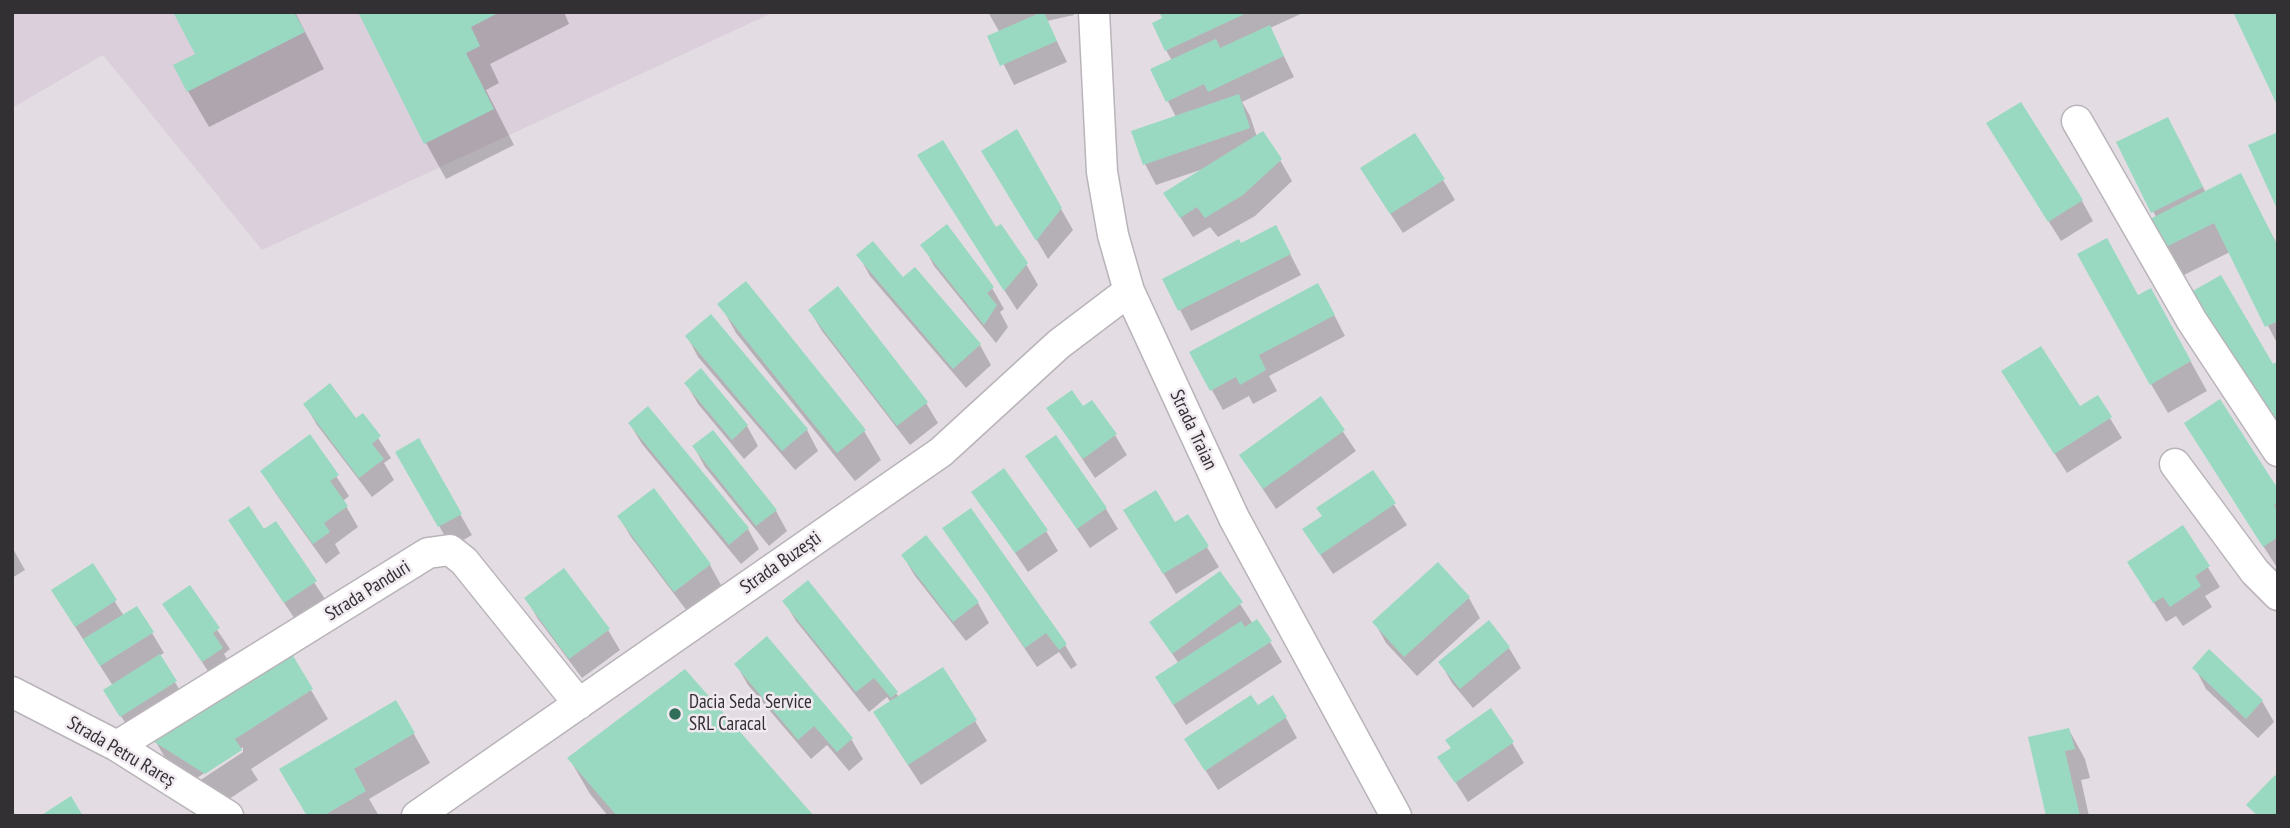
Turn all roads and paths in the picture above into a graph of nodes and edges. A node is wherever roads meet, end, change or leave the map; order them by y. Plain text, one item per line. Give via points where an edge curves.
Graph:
1 (1094, 12) edge
2 (2077, 121) dead end
3 (1129, 290) junction
4 (2278, 451) edge
5 (2175, 464) dead end
6 (2278, 595) edge
7 (12, 692) edge
8 (579, 704) junction
9 (117, 746) junction
10 (228, 816) edge
11 (417, 816) edge
12 (1396, 816) edge

1 - 3 street, Strada Traian via 1102,172
2 - 4 street via 2192,321
3 - 8 street, Strada Buzești via 1059,344 941,452
3 - 12 street, Strada Traian via 1234,518
5 - 6 street via 2255,572
7 - 9 street, Strada Petru Rareș
8 - 9 street, Strada Panduri via 464,561 450,550 428,553
8 - 11 street, Strada Buzești
9 - 10 street, Strada Petru Rareș

